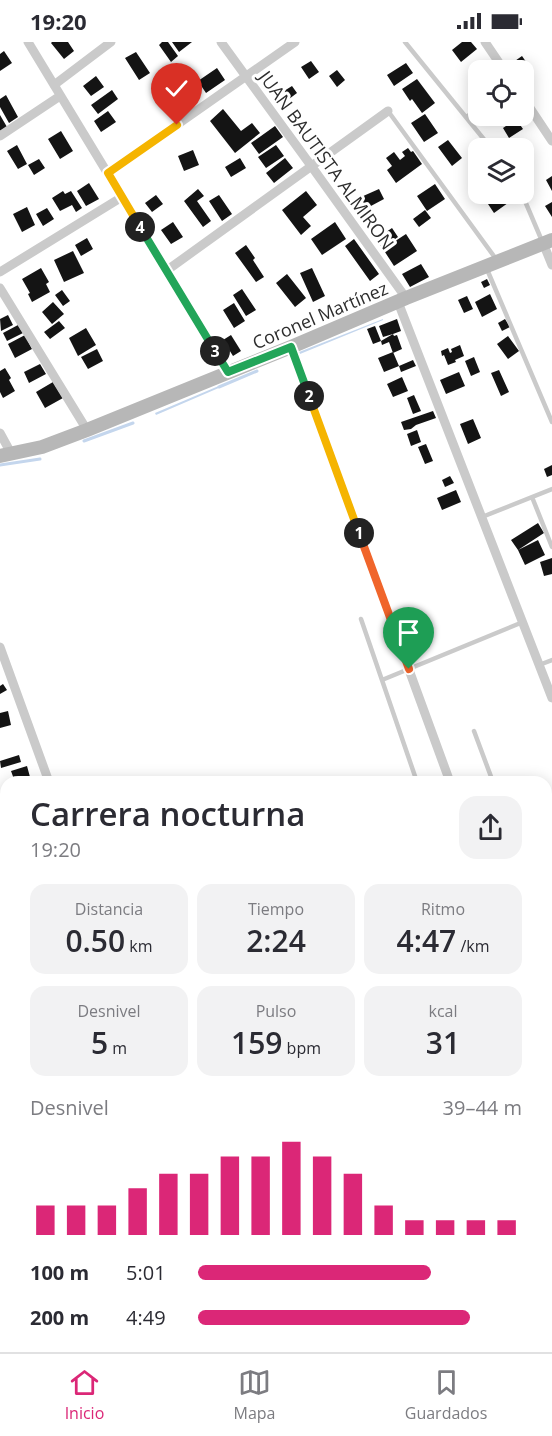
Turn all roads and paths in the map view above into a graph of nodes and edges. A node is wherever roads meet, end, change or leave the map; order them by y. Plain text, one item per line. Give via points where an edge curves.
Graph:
1 (28, 42) edge
2 (111, 42) edge
3 (221, 42) edge
4 (295, 42) edge
5 (405, 42) edge
6 (485, 42) edge
7 (497, 60) edge
8 (246, 76) junction
9 (54, 85) junction
10 (60, 96) junction
11 (388, 111) joint
12 (534, 114) edge
13 (466, 117) joint
14 (0, 136) edge
15 (483, 138) edge
16 (552, 141) edge
17 (312, 166) junction
18 (108, 173) junction
19 (122, 197) junction
20 (527, 204) edge
21 (547, 242) edge
22 (491, 263) junction
23 (552, 265) edge
24 (166, 271) junction
25 (0, 272) edge
26 (0, 288) edge
27 (402, 300) junction
28 (291, 347) junction
29 (228, 372) junction
30 (552, 422) edge
31 (87, 430) junction
32 (0, 433) edge
33 (6, 455) edge
34 (552, 489) edge
35 (532, 497) junction
36 (482, 517) junction
37 (552, 547) edge
38 (361, 619) dead end
39 (523, 622) junction
40 (0, 647) edge
41 (552, 660) edge
42 (539, 665) junction
43 (409, 669) junction
44 (382, 680) junction
45 (552, 698) edge
46 (474, 731) dead end
47 (47, 776) edge
48 (415, 776) edge
49 (448, 776) edge
50 (492, 776) edge

1 - 9 street
2 - 9 street
3 - 8 street, JUAN BAUTISTA ALMIRON
4 - 8 street
5 - 13 lane
6 - 7 street
8 - 17 street, JUAN BAUTISTA ALMIRON
8 - 18 street
9 - 10 street
10 - 14 street
10 - 18 street
11 - 17 street
11 - 22 lane
12 - 16 street
13 - 15 lane
17 - 24 street
17 - 27 street, JUAN BAUTISTA ALMIRON
18 - 19 street
19 - 24 street
19 - 25 street
20 - 21 lane
21 - 22 main road, Coronel Martínez
21 - 23 street
22 - 27 main road, Coronel Martínez
22 - 30 lane
24 - 29 street
26 - 31 street
27 - 28 main road, Coronel Martínez
27 - 36 street, JUAN BAUTISTA ALMIRON
28 - 29 main road, Coronel Martínez
28 - 43 street
29 - 31 main road, Coronel Martínez
31 - 33 main road, Coronel Martínez
32 - 33 street
34 - 35 lane
35 - 36 lane
35 - 37 lane
36 - 39 street, JUAN BAUTISTA ALMIRON
38 - 44 lane
39 - 42 street, JUAN BAUTISTA ALMIRON
39 - 43 lane
40 - 47 street
41 - 42 lane
42 - 45 street, JUAN BAUTISTA ALMIRON
43 - 44 lane
43 - 49 street
44 - 48 lane
46 - 50 lane

